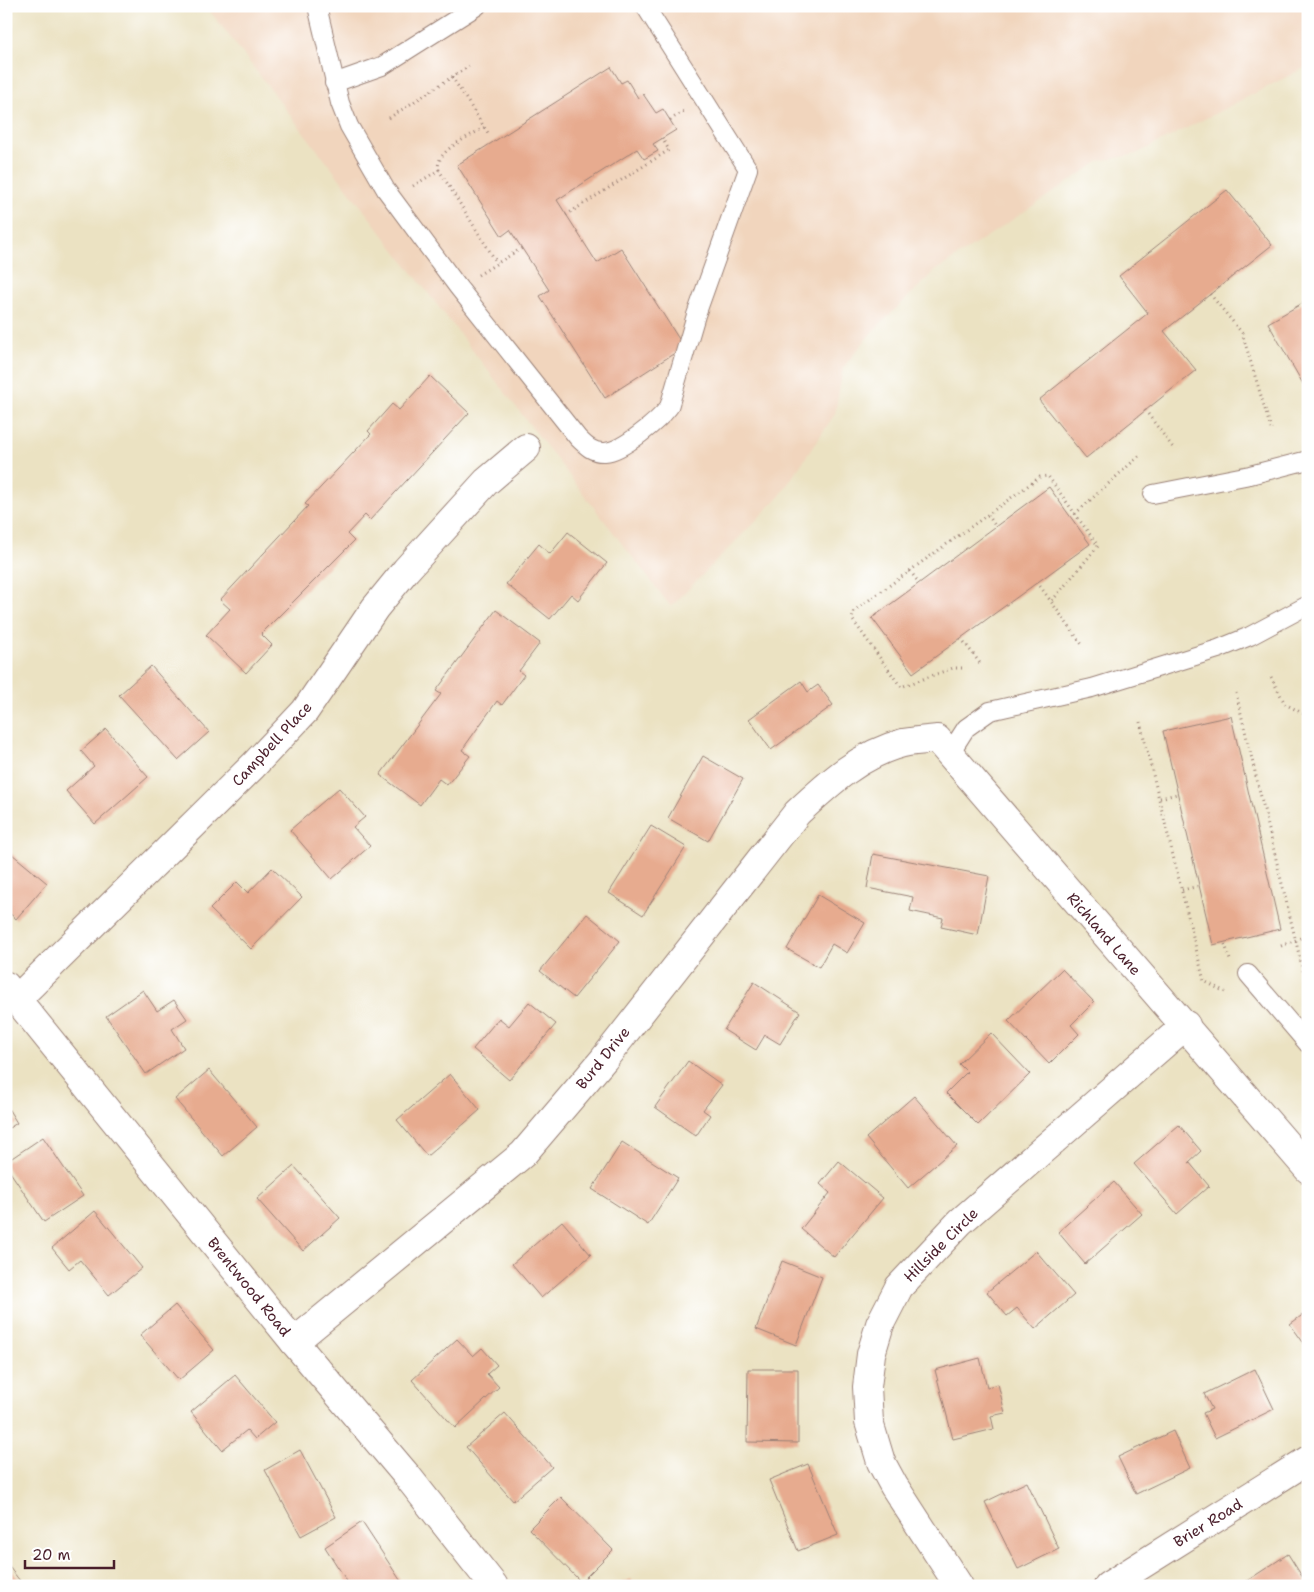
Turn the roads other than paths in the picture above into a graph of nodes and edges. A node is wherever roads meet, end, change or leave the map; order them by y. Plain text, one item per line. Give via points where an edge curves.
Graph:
1 (317, 6) edge
2 (477, 6) edge
3 (645, 6) edge
4 (334, 83) junction
5 (526, 448) dead end
6 (1308, 460) edge
7 (1153, 494) dead end
8 (1308, 605) edge
9 (885, 750) joint
10 (950, 753) junction
11 (1248, 974) dead end
12 (12, 992) edge
13 (1186, 1025) junction
14 (1308, 1044) edge
15 (1308, 1169) edge
16 (294, 1342) junction
17 (1308, 1460) edge
18 (494, 1586) edge
19 (959, 1586) edge
20 (1108, 1586) edge

1 - 4 lane
2 - 4 lane via 382,66
3 - 4 lane via 748,169 696,316 669,407 660,418 612,451 595,451 578,438 398,208 349,126
5 - 12 street, Campbell Place via 486,482 406,570 375,608 306,711 253,766
6 - 7 lane
8 - 10 lane via 1218,649 1092,688 990,711 966,728
9 - 10 street, Richland Lane via 902,743 937,739
9 - 16 street, Burd Drive via 864,759 833,780 797,813 604,1059 523,1154
10 - 13 street, Richland Lane via 1100,931
11 - 14 lane
12 - 16 street, Brentwood Road
13 - 15 street, Richland Lane
13 - 19 street, Hillside Circle via 960,1222 899,1287 880,1324 871,1354 867,1387 869,1422 894,1486
16 - 18 street, Brentwood Road via 408,1477
17 - 20 street, Brier Road

